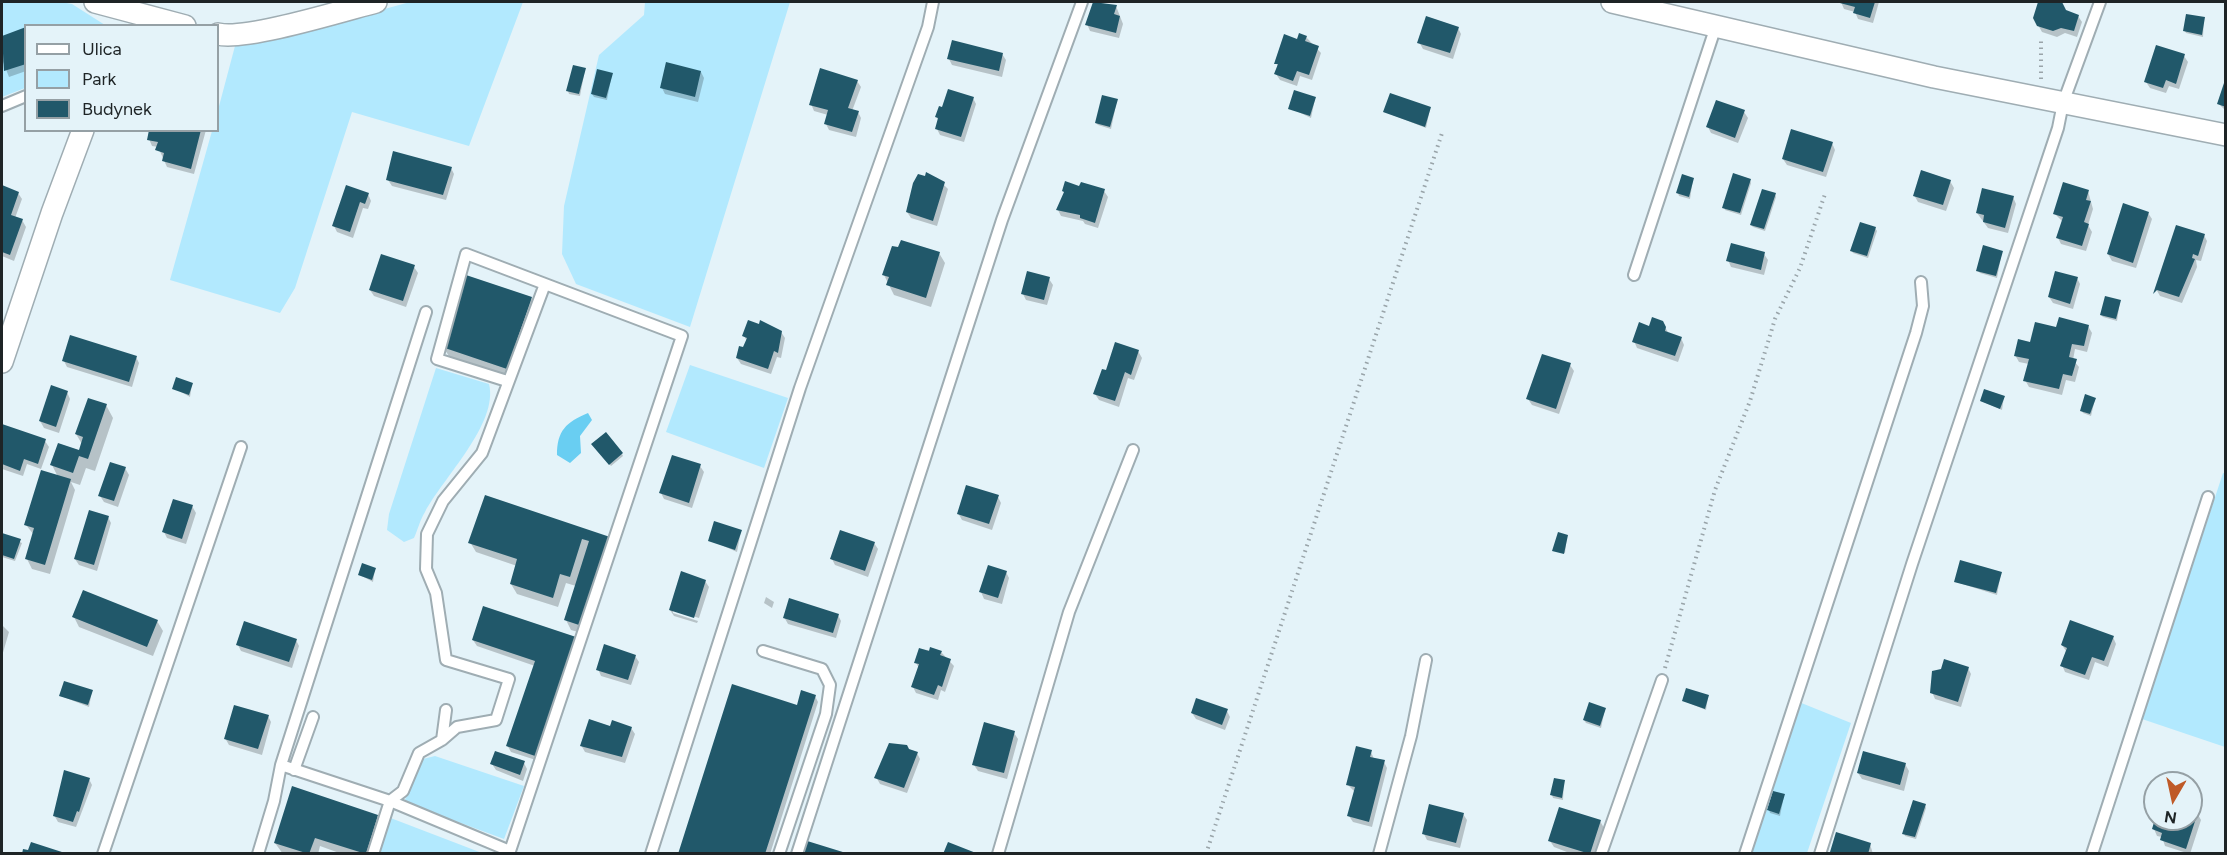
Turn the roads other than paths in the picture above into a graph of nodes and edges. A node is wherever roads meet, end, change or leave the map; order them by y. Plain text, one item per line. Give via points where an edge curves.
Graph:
1 (95, 2) edge
2 (376, 2) edge
3 (933, 2) edge
4 (1083, 2) edge
5 (1612, 2) edge
6 (2100, 2) edge
7 (126, 12) edge
8 (177, 24) edge
9 (1716, 26) junction
10 (219, 34) edge
11 (24, 97) edge
12 (2063, 103) junction
13 (2, 106) edge
14 (82, 132) edge
15 (2226, 135) edge
16 (1634, 275) dead end
17 (1921, 282) dead end
18 (545, 284) junction
19 (426, 312) dead end
20 (2, 362) edge
21 (507, 381) junction
22 (241, 447) dead end
23 (1133, 450) dead end
24 (2208, 497) dead end
25 (763, 651) dead end
26 (1426, 660) dead end
27 (1662, 680) road end
28 (446, 710) dead end
29 (313, 717) dead end
30 (442, 740) junction
31 (281, 765) junction
32 (294, 770) junction
33 (390, 801) junction
34 (103, 854) edge
35 (258, 854) edge
36 (373, 854) edge
37 (651, 854) edge
38 (779, 854) edge
39 (797, 854) edge
40 (998, 854) edge
41 (1379, 854) edge
42 (1601, 854) edge
43 (1745, 854) edge
44 (1820, 854) edge
45 (2092, 854) edge

1 - 7 street
2 - 10 street via 312,20
3 - 37 lane via 800,388
4 - 39 lane via 1002,220
5 - 9 street
6 - 12 lane
7 - 8 street
9 - 12 street
9 - 16 lane
11 - 13 lane
12 - 15 street
12 - 44 lane
14 - 20 street
17 - 43 lane via 1923,306 1916,333
18 - 21 lane
18 - 21 lane via 466,254 437,359
18 - 33 lane via 682,336 510,851
19 - 31 lane
21 - 30 lane via 482,453 443,501 427,534 426,569 436,593 446,660 509,679 496,720 457,727
22 - 34 lane
23 - 40 lane via 1069,612
24 - 45 lane
25 - 38 lane via 822,669 830,685 826,714
26 - 41 lane via 1411,736
27 - 42 lane
28 - 30 lane
29 - 32 lane
30 - 33 lane via 419,753 403,791
31 - 32 lane
31 - 35 lane
32 - 33 lane
33 - 36 lane

